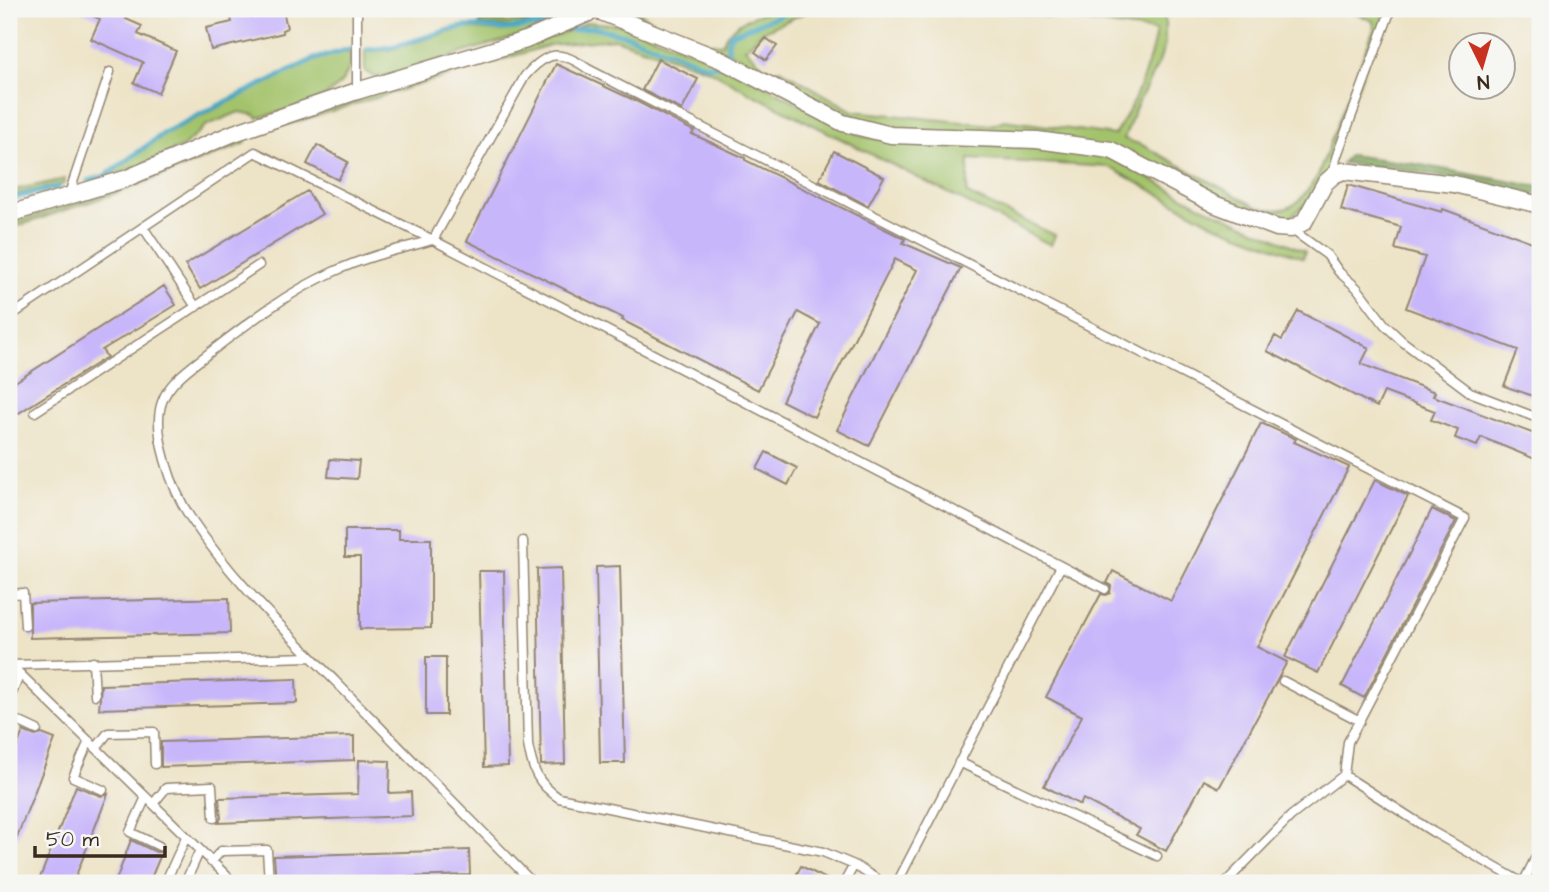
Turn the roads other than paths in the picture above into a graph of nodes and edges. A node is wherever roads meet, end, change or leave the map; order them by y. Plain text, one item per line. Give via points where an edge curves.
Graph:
1 (357, 9) edge
2 (597, 9) edge
3 (1391, 9) edge
4 (110, 72) dead end
5 (357, 91) junction
6 (1334, 175) junction
7 (69, 197) junction
8 (1540, 205) edge
9 (9, 214) edge
10 (143, 227) junction
11 (1291, 229) junction
12 (433, 240) junction
13 (259, 265) dead end
14 (196, 307) junction
15 (9, 317) edge
16 (35, 412) dead end
17 (1540, 419) edge
18 (523, 541) dead end
19 (1061, 566) junction
20 (1105, 589) dead end
21 (9, 594) edge
22 (25, 626) dead end
23 (311, 657) junction
24 (93, 662) junction
25 (10, 664) edge
26 (20, 674) junction
27 (1283, 681) dead end
28 (95, 695) dead end
29 (9, 700) edge
30 (9, 718) edge
31 (1360, 721) junction
32 (37, 730) dead end
33 (92, 745) junction
34 (960, 762) junction
35 (155, 764) dead end
36 (1344, 775) junction
37 (103, 790) dead end
38 (146, 797) junction
39 (153, 804) junction
40 (214, 818) dead end
41 (186, 837) junction
42 (159, 846) dead end
43 (1540, 849) edge
44 (200, 850) junction
45 (1157, 856) dead end
46 (212, 862) junction
47 (854, 865) junction
48 (269, 882) edge
49 (165, 883) edge
50 (185, 883) edge
51 (234, 883) edge
52 (533, 883) edge
53 (844, 883) edge
54 (883, 883) edge
55 (897, 883) edge
56 (1225, 883) edge
57 (1523, 883) edge

1 - 5 lane
2 - 5 street via 526,40
2 - 11 street via 719,59 844,123 891,135 1037,140 1111,150 1214,204 1255,221
3 - 6 lane via 1336,158
4 - 7 lane
5 - 7 street
6 - 8 street via 1343,171 1454,184
6 - 11 street via 1304,222
7 - 9 street
10 - 12 lane via 255,152
10 - 14 lane
10 - 15 lane
11 - 17 lane via 1327,255 1402,341 1470,392
12 - 19 lane
12 - 23 lane via 332,272 284,298 187,370 162,402 162,446 189,515 234,577
12 - 31 lane via 524,76 539,60 555,54 573,58 1465,518
13 - 14 lane
14 - 16 lane
18 - 47 lane via 528,745 543,787 559,798 823,852
19 - 20 lane
19 - 34 lane
21 - 22 lane via 23,593
23 - 24 lane
23 - 52 lane
24 - 25 lane
24 - 28 lane
25 - 26 lane
26 - 29 lane
26 - 33 lane
27 - 31 lane
30 - 32 lane
31 - 36 lane via 1348,742
33 - 35 lane via 108,733 154,732
33 - 37 lane via 73,776
33 - 38 lane
34 - 45 lane
34 - 55 lane
36 - 56 lane via 1291,816
36 - 57 lane
38 - 39 lane
38 - 42 lane via 130,832
39 - 40 lane via 166,788 212,786
39 - 41 lane
41 - 44 lane
41 - 49 lane
43 - 57 lane
44 - 46 lane
44 - 50 lane
46 - 48 lane via 221,851 267,850
46 - 51 lane
47 - 53 lane
47 - 54 lane

